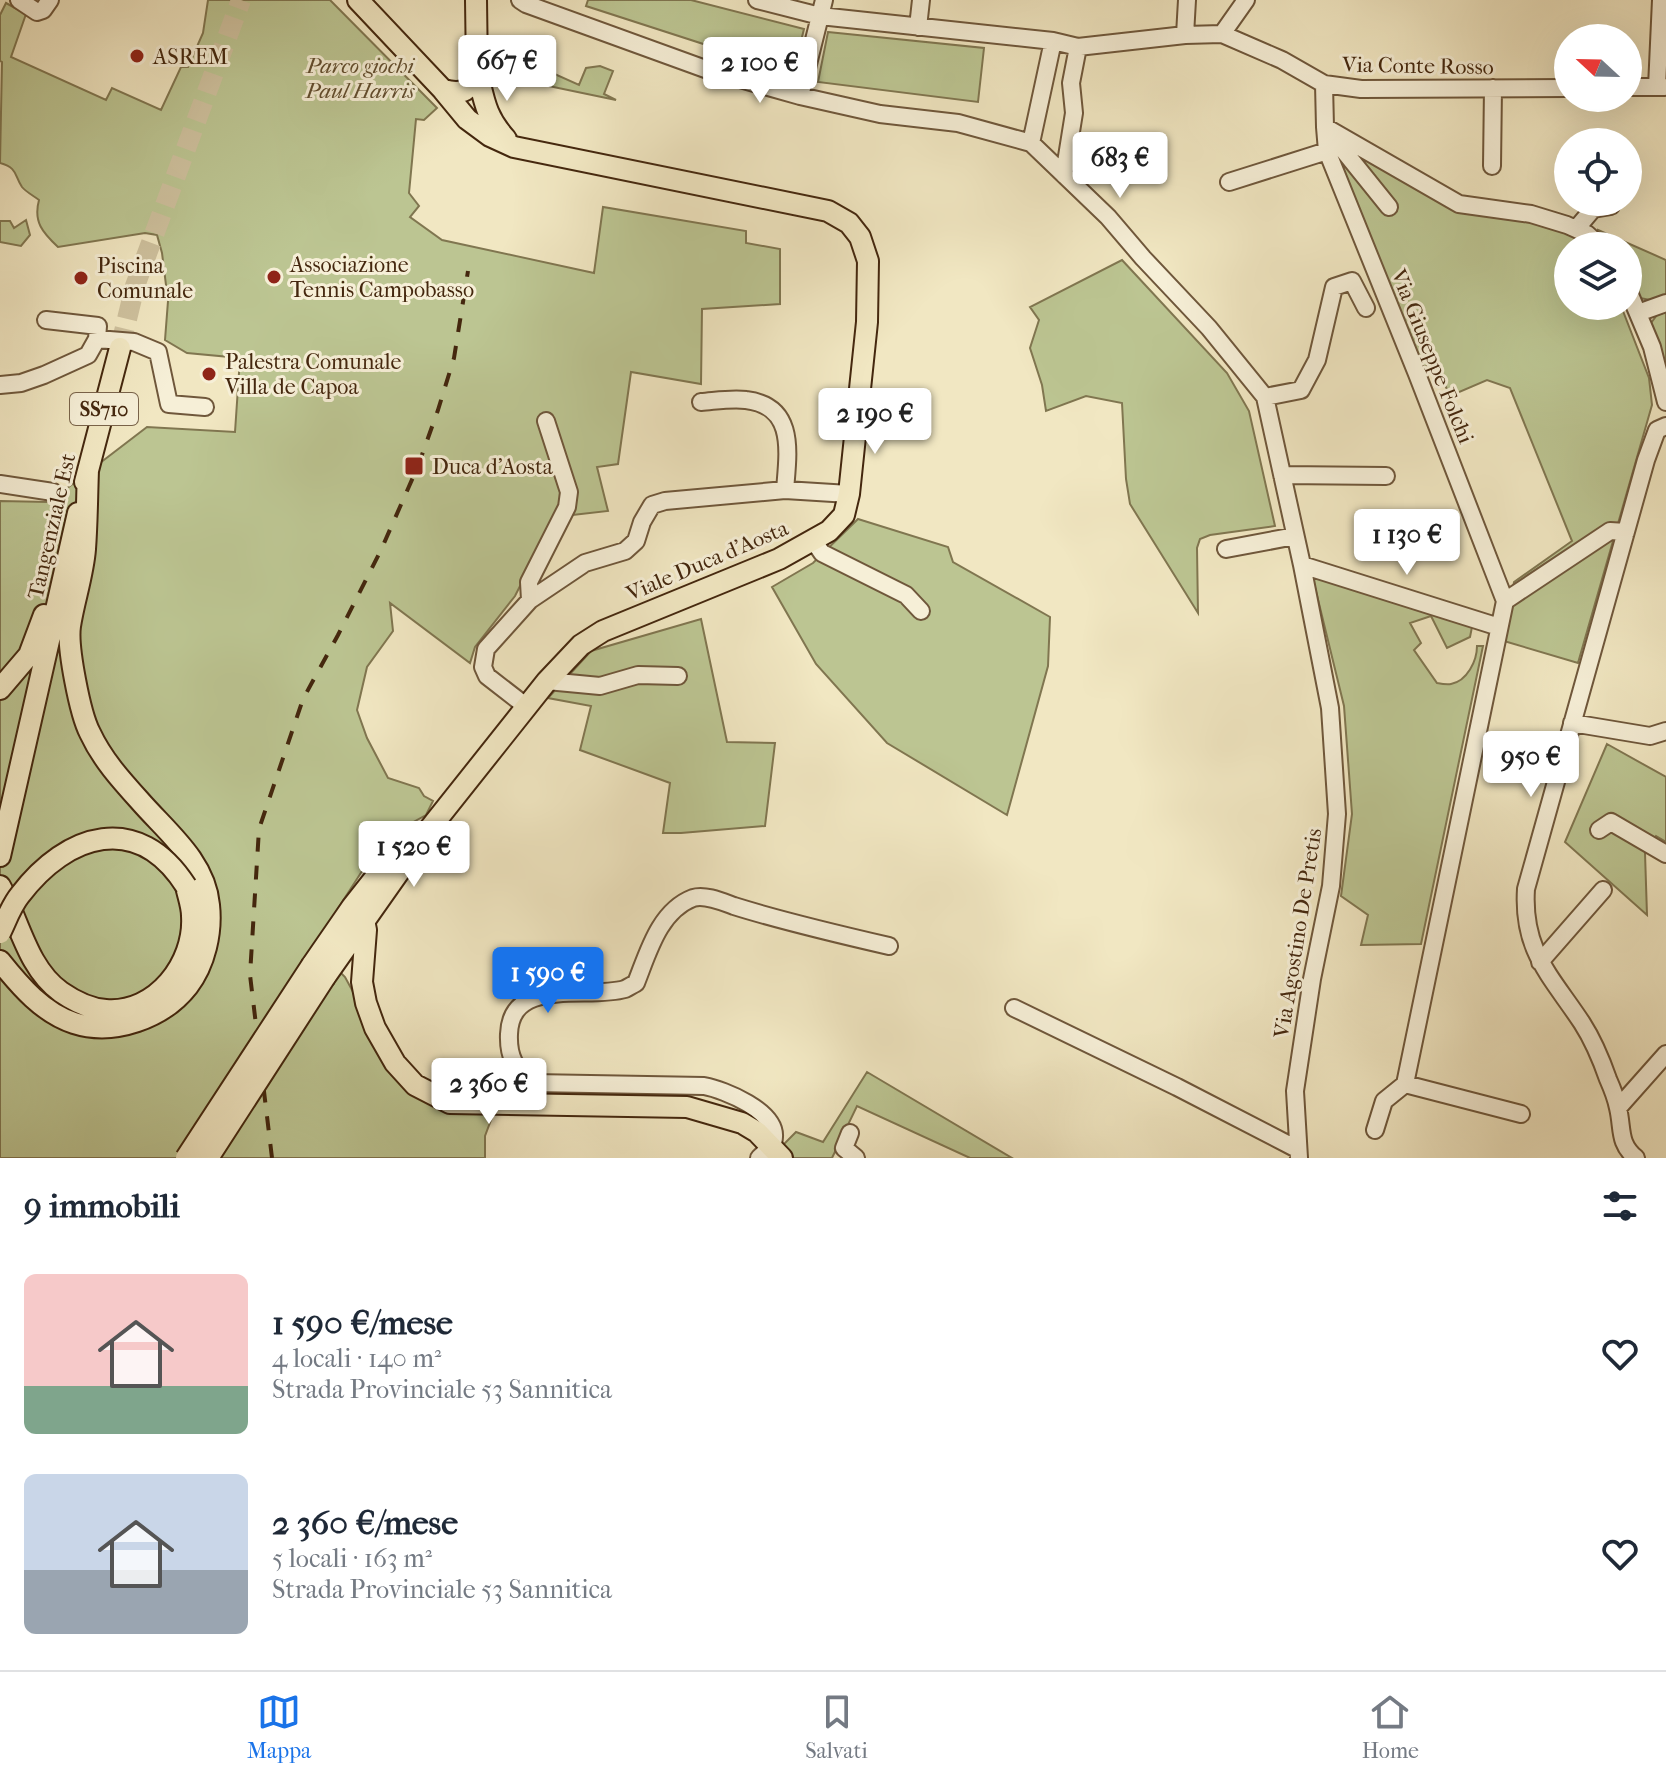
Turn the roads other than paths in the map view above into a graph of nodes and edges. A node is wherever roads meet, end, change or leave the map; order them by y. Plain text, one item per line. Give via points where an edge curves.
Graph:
1 (19, 0) edge
2 (50, 0) edge
3 (358, 0) edge
4 (476, 0) edge
5 (520, 0) edge
6 (757, 0) edge
7 (921, 0) edge
8 (1187, 0) edge
9 (1246, 0) edge
10 (1661, 0) edge
11 (822, 8) edge
12 (918, 27) junction
13 (1222, 34) junction
14 (1185, 35) junction
15 (1053, 41) junction
16 (1078, 47) junction
17 (477, 71) junction
18 (1324, 84) junction
19 (1662, 87) edge
20 (1493, 88) junction
21 (1554, 88) edge
22 (443, 90) junction
23 (800, 96) junction
24 (1325, 127) junction
25 (1031, 143) junction
26 (514, 147) junction
27 (1327, 151) junction
28 (1492, 166) dead end
29 (1064, 175) junction
30 (1229, 182) dead end
31 (1389, 207) dead end
32 (1587, 216) edge
33 (1576, 229) junction
34 (1583, 232) edge
35 (1666, 303) edge
36 (1366, 308) dead end
37 (1642, 312) edge
38 (46, 320) dead end
39 (1641, 320) edge
40 (97, 339) junction
41 (120, 348) tunnel mouth
42 (0, 385) edge
43 (1265, 397) junction
44 (701, 402) dead end
45 (1666, 402) edge
46 (205, 407) dead end
47 (546, 421) dead end
48 (1666, 426) edge
49 (88, 470) junction
50 (1282, 475) junction
51 (1386, 476) dead end
52 (0, 484) edge
53 (785, 490) junction
54 (53, 492) dead end
55 (849, 494) junction
56 (1626, 532) junction
57 (1295, 536) junction
58 (813, 540) junction
59 (1226, 549) dead end
60 (1302, 565) junction
61 (530, 600) junction
62 (1505, 601) junction
63 (921, 611) dead end
64 (1499, 627) junction
65 (678, 676) dead end
66 (547, 681) junction
67 (0, 689) edge
68 (527, 707) junction
69 (1572, 723) junction
70 (1666, 731) edge
71 (1599, 830) dead end
72 (427, 832) junction
73 (1666, 854) edge
74 (0, 856) edge
75 (0, 886) edge
76 (1603, 890) dead end
77 (364, 920) junction
78 (0, 933) edge
79 (889, 946) dead end
80 (0, 961) edge
81 (1540, 962) junction
82 (318, 971) junction
83 (1014, 1008) dead end
84 (1666, 1054) edge
85 (1405, 1084) junction
86 (1618, 1108) junction
87 (1521, 1114) dead end
88 (1375, 1130) dead end
89 (850, 1133) dead end
90 (1298, 1153) edge
91 (771, 1154) edge
92 (186, 1158) edge
93 (208, 1158) edge
94 (856, 1158) edge
95 (1636, 1158) edge

1 - 2 street via 37,12
3 - 22 main road, Viale Duca d'Aosta
4 - 17 main road
5 - 23 street via 708,70
6 - 11 street, Via Conte Rosso
7 - 12 street
8 - 14 street
9 - 13 street
10 - 19 street
11 - 12 street, Via Conte Rosso
11 - 23 street
12 - 15 street, Via Conte Rosso
13 - 14 street, Via Conte Rosso
13 - 18 street, Via Conte Rosso
14 - 16 street, Via Conte Rosso
15 - 16 street, Via Conte Rosso
15 - 25 street
16 - 29 street
17 - 22 main road via 465,90
17 - 26 main road via 485,110
18 - 20 street, Via Conte Rosso via 1361,89
18 - 24 street, Via Giuseppe Folchi
20 - 21 street, Via Conte Rosso
20 - 28 street
22 - 26 main road, Viale Duca d'Aosta via 467,119
23 - 25 street via 880,114 958,123
24 - 27 street, Via Giuseppe Folchi
24 - 31 street
24 - 33 street via 1459,204 1531,214
25 - 29 street, Via Agostino De Pretis
26 - 55 main road, Viale Duca d'Aosta via 828,211 849,223 868,261
27 - 30 street
27 - 62 street, Via Giuseppe Folchi
29 - 43 street, Via Agostino De Pretis via 1209,328
32 - 33 street
33 - 34 street
35 - 37 street
36 - 43 street via 1352,281 1334,287 1317,360 1301,390
38 - 40 street via 98,326
39 - 45 street
40 - 42 street via 88,355 21,383
40 - 46 street via 134,342 158,352 169,404
41 - 49 main road, Tangenziale Est / SS710
43 - 50 street, Via Agostino De Pretis
44 - 53 street via 743,399 768,405 783,423 788,452
47 - 61 street via 569,492 567,507 529,582
48 - 56 street via 1657,430
49 - 67 main road via 29,655
49 - 74 main road, Tangenziale Est / SS710
49 - 80 main road via 85,551 69,630 75,682 88,731 109,766 198,869 209,903 209,932 189,984 173,1002 129,1025 99,1028 74,1023 47,1009
50 - 51 street
50 - 57 street, Via Agostino De Pretis
52 - 54 street
53 - 55 street
53 - 61 street via 652,505 636,541 625,551 585,563
55 - 58 main road, Viale Duca d'Aosta via 844,515
56 - 62 street via 1610,531
56 - 69 street
57 - 59 street
57 - 60 street, Via Agostino De Pretis
58 - 63 street via 822,553 906,595
58 - 66 main road, Viale Duca d'Aosta via 603,631 581,645
60 - 64 street
60 - 90 street, Via Agostino De Pretis via 1330,708 1337,814 1331,886 1295,1091
61 - 68 street via 486,649 483,667
62 - 64 street
64 - 85 street
65 - 66 street via 638,675 600,686
66 - 68 main road, Viale Duca d'Aosta
68 - 72 main road, Viale Duca d'Aosta
69 - 70 street via 1650,736
69 - 81 street via 1526,889 1527,928
71 - 73 street via 1611,822
72 - 77 main road, Viale Duca d'Aosta
72 - 82 main road via 382,869 352,907
75 - 78 main road, bridge via 9,903 14,916 25,940 42,974 81,1004 106,1010 148,1000 166,986 190,943 192,916 186,886 158,853 135,842 106,838 84,842 43,869 18,897 12,909 6,921
76 - 81 street
77 - 82 main road, Viale Duca d'Aosta
77 - 91 main road via 366,1003 395,1063 415,1085 450,1103 687,1107 742,1123 757,1132
79 - 91 street via 694,897 672,912 653,937 636,983 624,989 527,999 514,1012 508,1051 533,1083 717,1089 737,1096 771,1122
81 - 86 street via 1596,1047
82 - 92 main road, bridge
82 - 93 main road, bridge
83 - 90 street
84 - 86 street
85 - 87 street
85 - 88 street via 1384,1101
86 - 95 street via 1622,1142
89 - 94 street via 844,1148

